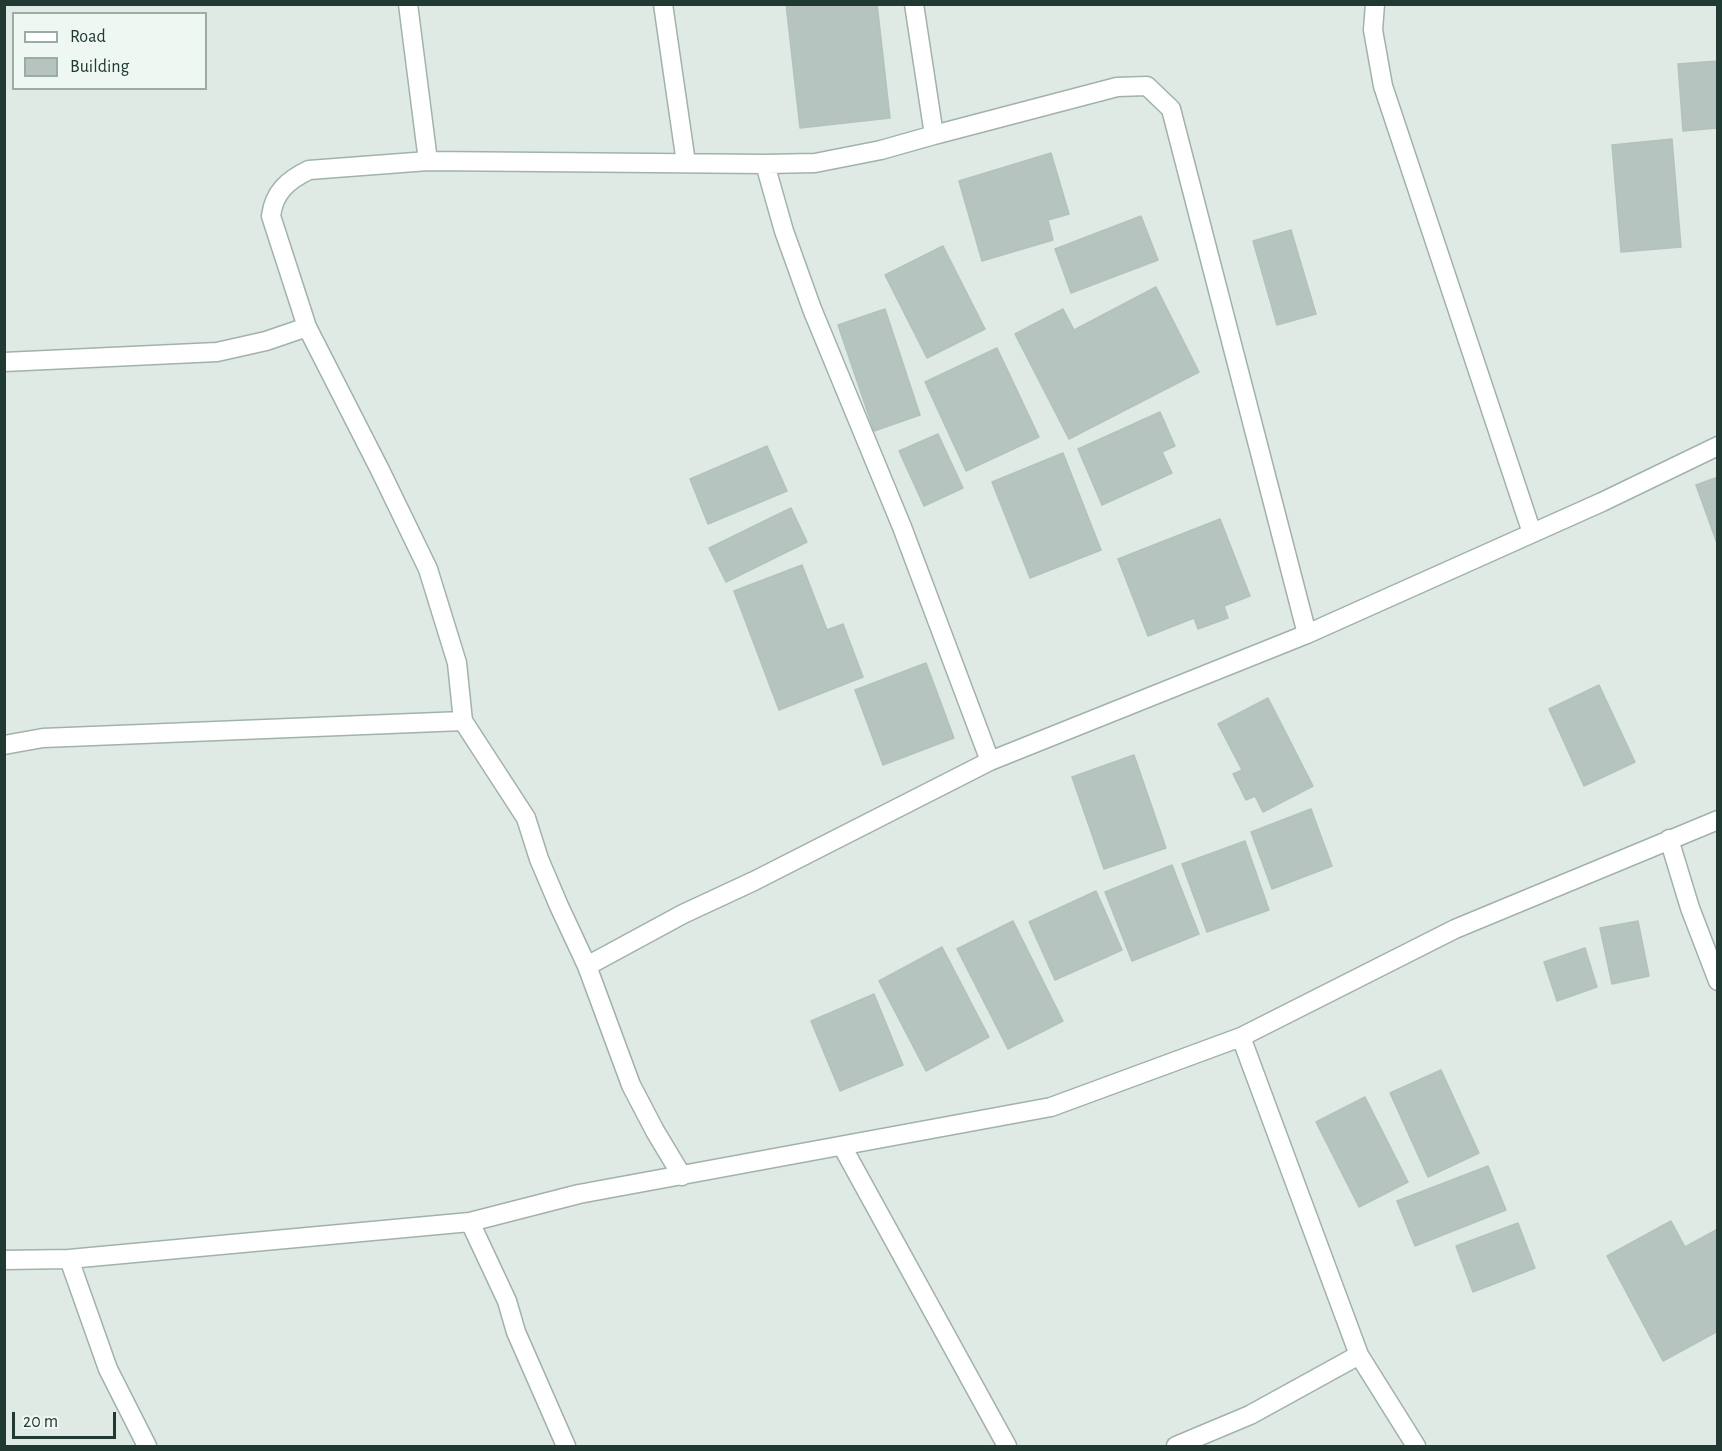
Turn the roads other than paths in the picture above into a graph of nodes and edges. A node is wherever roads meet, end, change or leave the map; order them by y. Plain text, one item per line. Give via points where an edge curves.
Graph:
1 (408, 4) edge
2 (663, 4) edge
3 (915, 4) edge
4 (1374, 4) edge
5 (934, 135) junction
6 (428, 161) junction
7 (686, 163) junction
8 (765, 164) junction
9 (307, 327) junction
10 (4, 362) edge
11 (1718, 446) edge
12 (1532, 534) junction
13 (1307, 634) junction
14 (462, 721) junction
15 (4, 745) edge
16 (990, 761) junction
17 (1718, 820) edge
18 (1669, 839) junction
19 (587, 966) junction
20 (1718, 981) edge
21 (1241, 1037) junction
22 (842, 1146) junction
23 (682, 1176) junction
24 (470, 1222) junction
25 (69, 1258) junction
26 (4, 1260) edge
27 (1359, 1355) junction
28 (147, 1446) edge
29 (566, 1446) edge
30 (1007, 1446) edge
31 (1176, 1446) edge
32 (1416, 1446) edge

1 - 6 street
2 - 7 street
3 - 5 street
4 - 12 street via 1373,30 1383,86
5 - 8 street via 815,163
5 - 13 street via 1117,87 1147,86 1171,108
6 - 7 street
6 - 9 street via 309,170 292,178 277,194 271,216
7 - 8 street
8 - 16 street via 812,309 902,527
9 - 10 street via 217,352
9 - 14 street via 428,569 457,663
11 - 12 street
12 - 13 street
13 - 16 street
14 - 15 street via 43,738
14 - 19 street via 525,818
16 - 19 street
17 - 18 street
18 - 20 street
18 - 21 street via 1455,929
19 - 23 street via 631,1084
21 - 22 street via 1051,1107
21 - 27 street
22 - 23 street
22 - 30 street
23 - 24 street via 579,1194
24 - 25 street
24 - 29 street
25 - 26 street
25 - 28 street via 108,1369
27 - 31 street via 1251,1415
27 - 32 street

